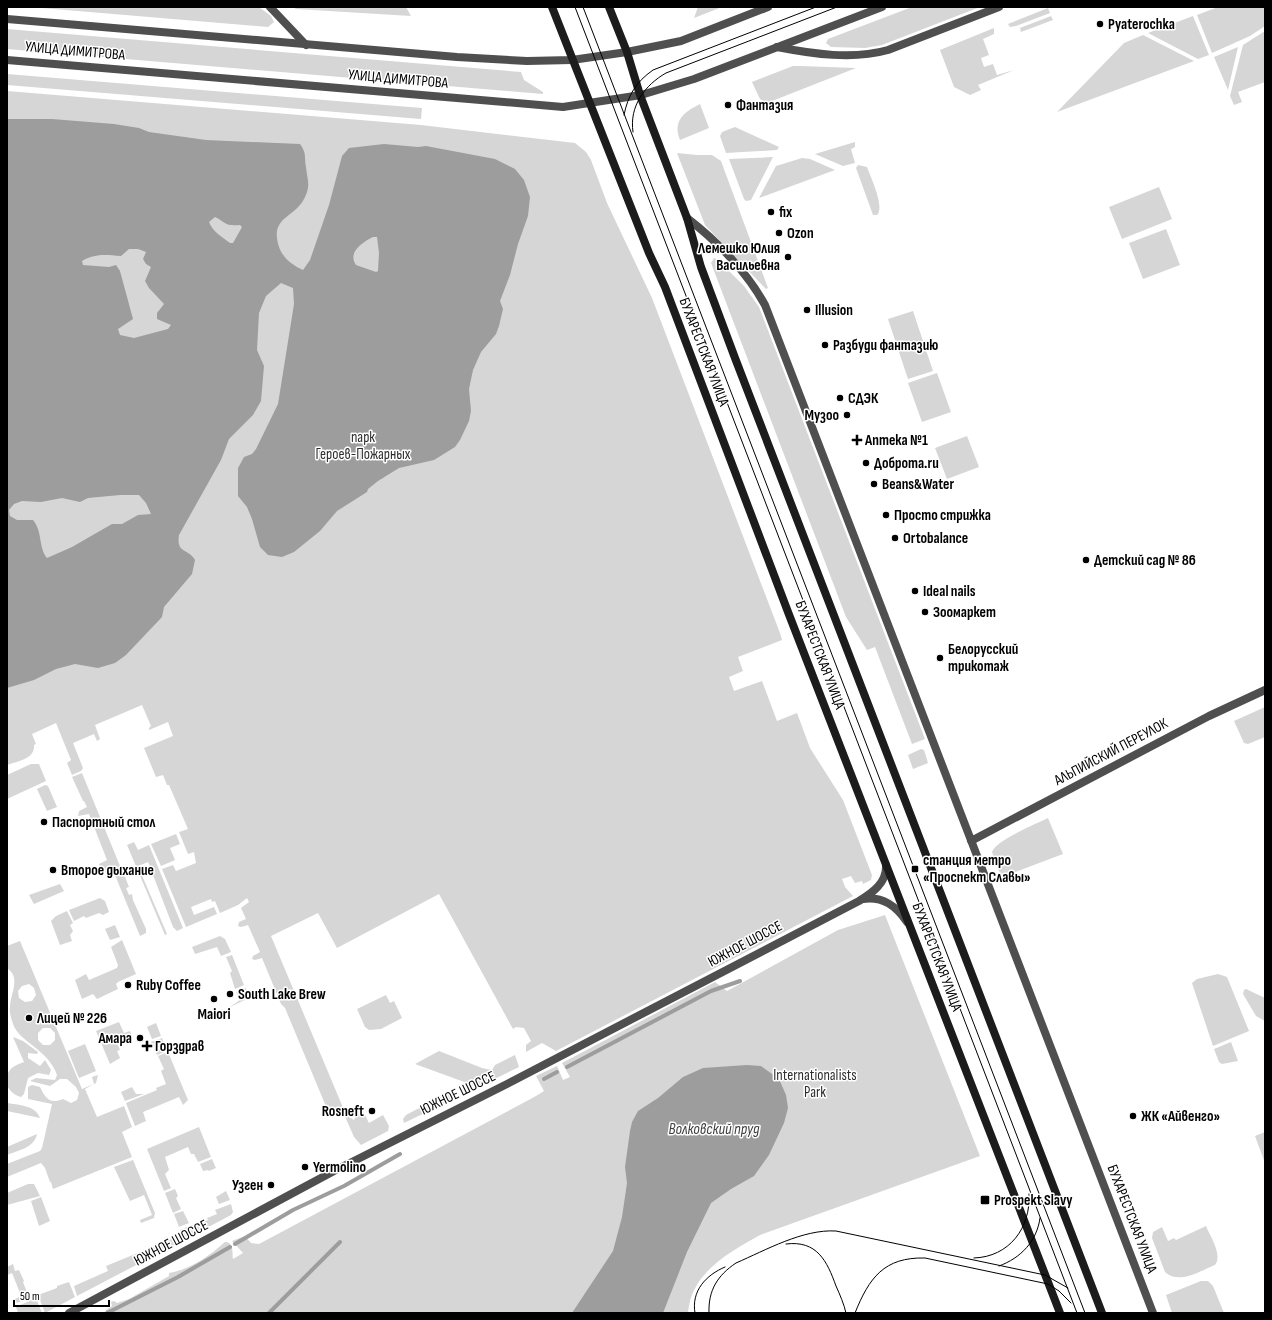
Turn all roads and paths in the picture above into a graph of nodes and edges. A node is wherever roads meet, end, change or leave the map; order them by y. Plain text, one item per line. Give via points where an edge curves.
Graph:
1 (270, 7) edge
2 (552, 7) edge
3 (609, 7) edge
4 (768, 7) edge
5 (882, 7) edge
6 (999, 7) edge
7 (7, 19) edge
8 (306, 45) junction
9 (777, 47) junction
10 (627, 52) junction
11 (7, 60) edge
12 (572, 60) junction
13 (640, 95) junction
14 (589, 104) junction
15 (686, 218) junction
16 (1265, 690) edge
17 (972, 841) junction
18 (886, 864) junction
19 (861, 900) junction
20 (910, 926) junction
21 (1058, 1311) edge
22 (69, 1313) edge
23 (1102, 1313) edge
24 (1153, 1313) edge

1 - 8 street
2 - 12 main road, БУХАРЕСТСКАЯ УЛИЦА
3 - 10 main road, БУХАРЕСТСКАЯ УЛИЦА
4 - 10 street, УЛИЦА ДИМИТРОВА via 680,41
5 - 9 street, УЛИЦА ДИМИТРОВА
6 - 9 street via 870,55 804,52
7 - 8 street, УЛИЦА ДИМИТРОВА
8 - 12 street, УЛИЦА ДИМИТРОВА via 465,58
9 - 13 street, УЛИЦА ДИМИТРОВА via 694,79
10 - 12 street, УЛИЦА ДИМИТРОВА
10 - 13 main road, БУХАРЕСТСКАЯ УЛИЦА
11 - 14 street, УЛИЦА ДИМИТРОВА via 546,107
12 - 14 main road, БУХАРЕСТСКАЯ УЛИЦА
13 - 14 street, УЛИЦА ДИМИТРОВА
13 - 15 main road, БУХАРЕСТСКАЯ УЛИЦА
14 - 18 main road, БУХАРЕСТСКАЯ УЛИЦА via 665,287
15 - 17 street, БУХАРЕСТСКАЯ УЛИЦА via 702,230 755,287 766,305
15 - 23 main road, БУХАРЕСТСКАЯ УЛИЦА via 701,267 733,352
16 - 17 street, АЛЬПИЙСКИЙ ПЕРЕУЛОК via 1202,720
17 - 24 street, БУХАРЕСТСКАЯ УЛИЦА
18 - 19 street, ЮЖНОЕ ШОССЕ via 886,875 881,883
18 - 20 main road, БУХАРЕСТСКАЯ УЛИЦА
19 - 20 street via 886,902 897,909
19 - 22 street, ЮЖНОЕ ШОССЕ via 334,1171
20 - 21 main road, БУХАРЕСТСКАЯ УЛИЦА

